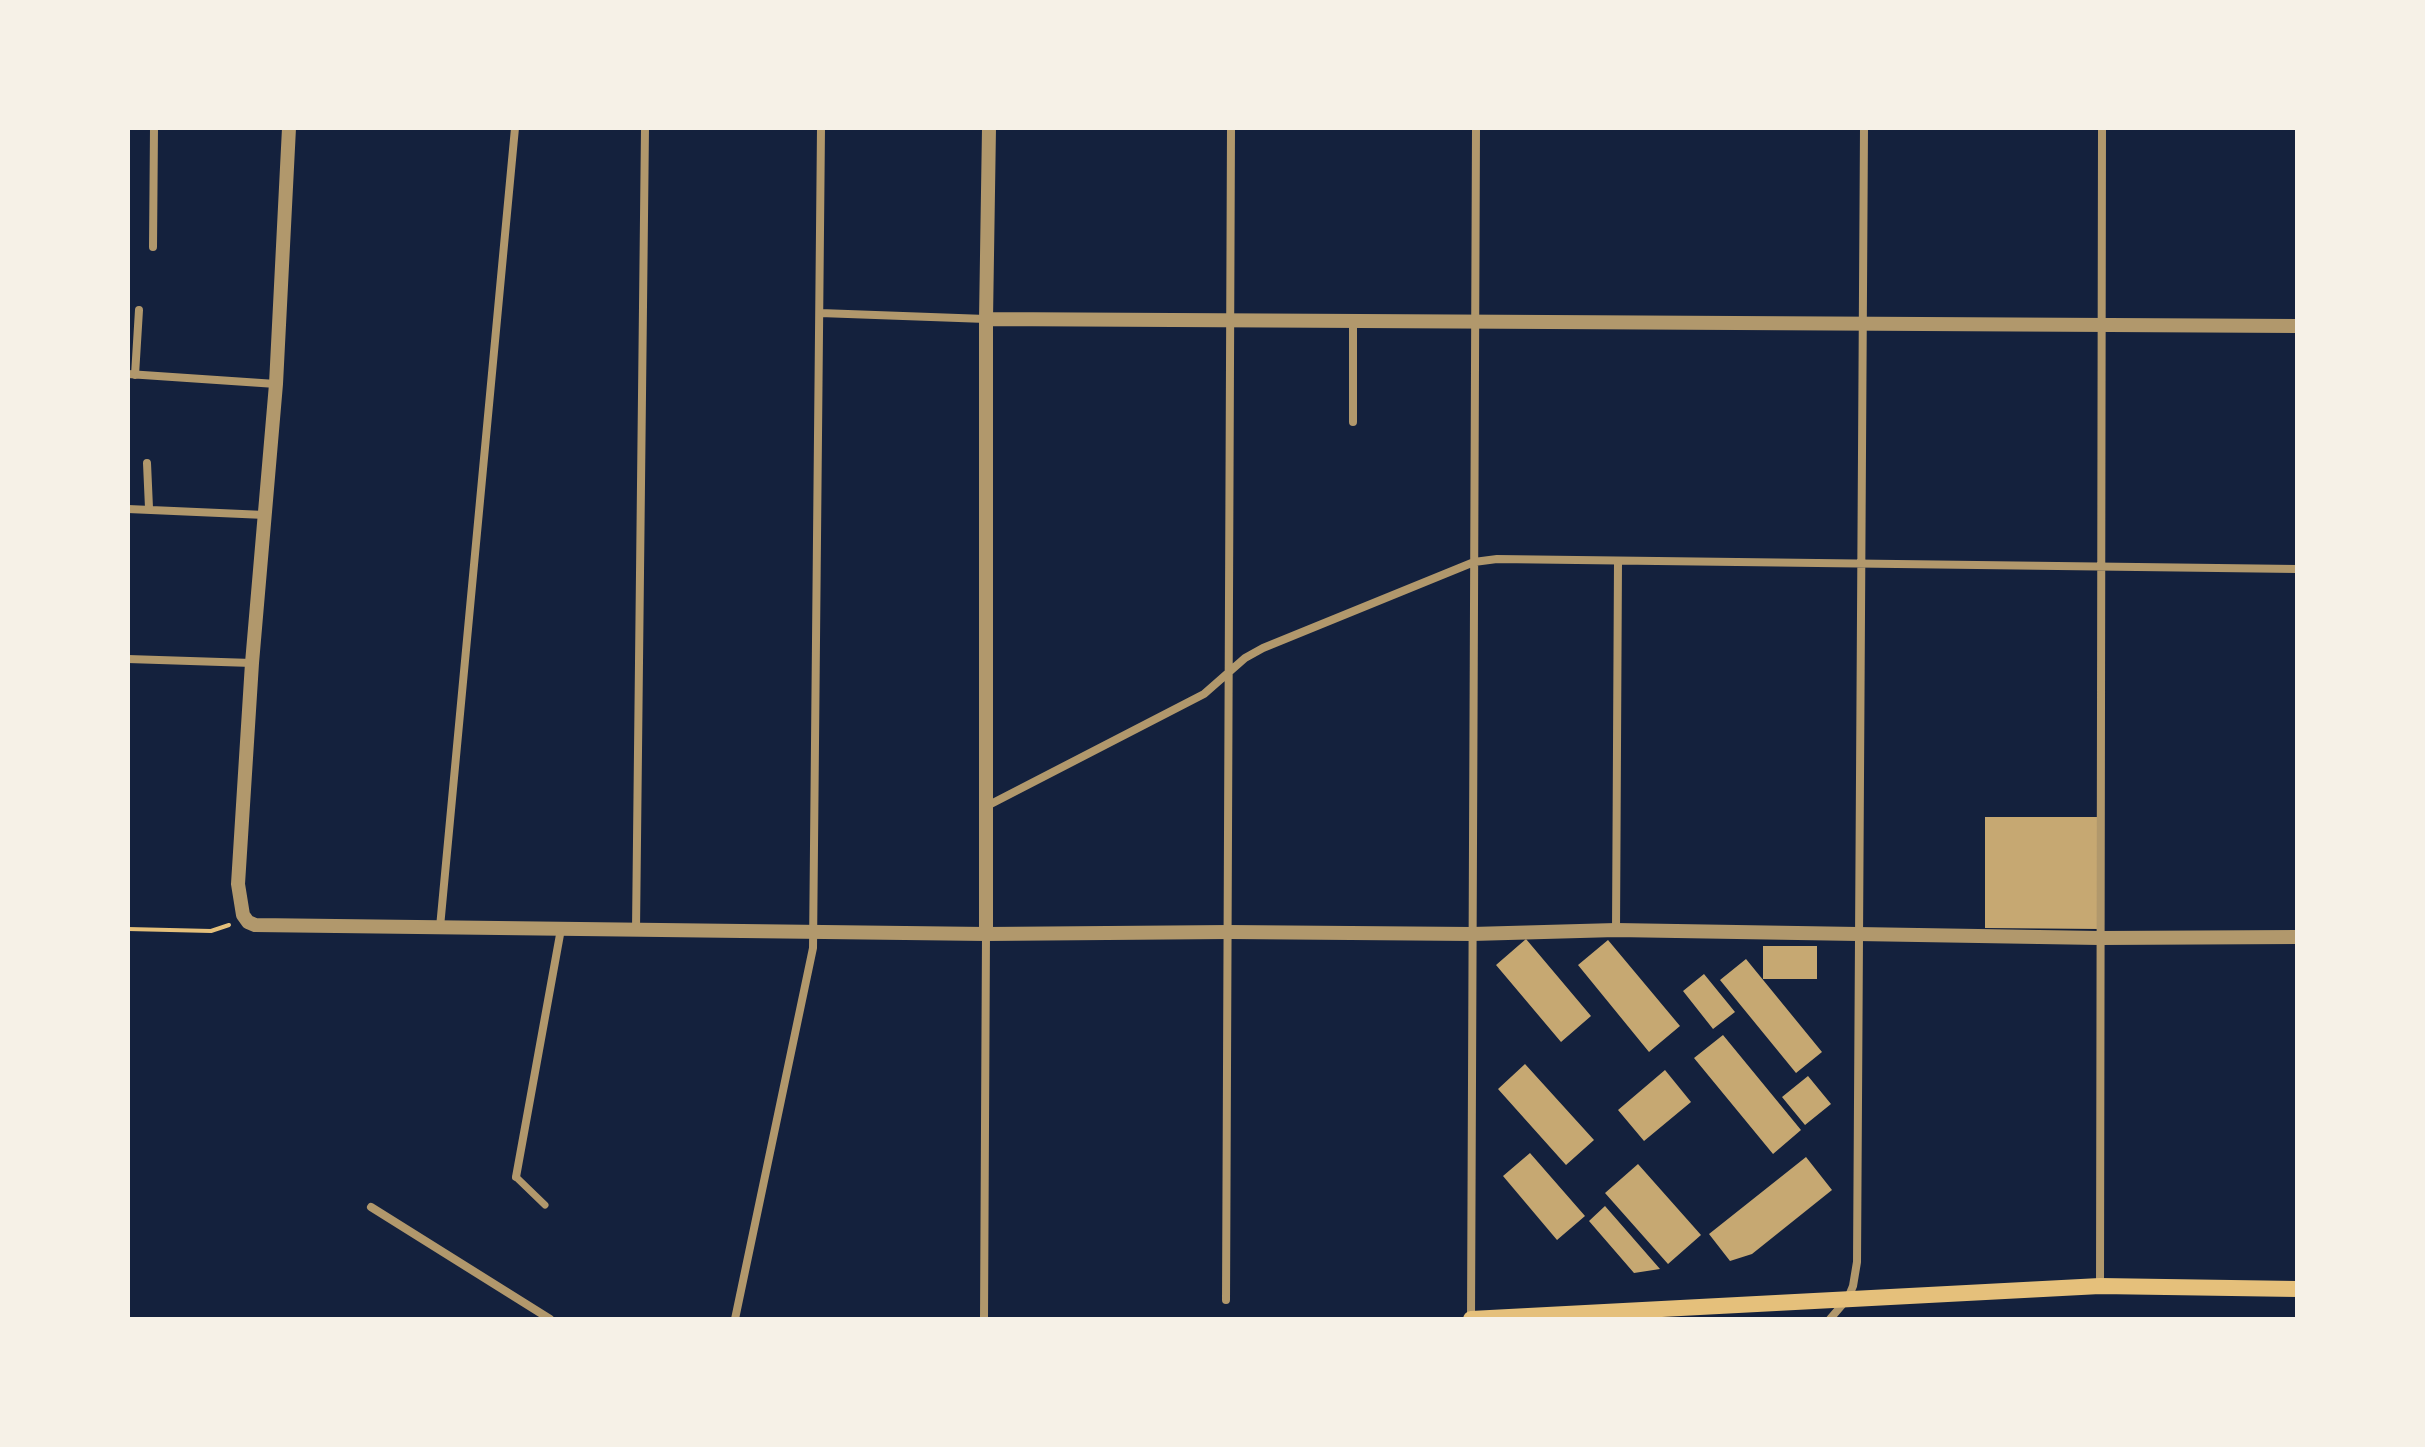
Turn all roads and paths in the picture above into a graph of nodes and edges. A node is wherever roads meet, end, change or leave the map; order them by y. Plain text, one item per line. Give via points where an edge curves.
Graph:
1 (154, 128) edge
2 (289, 128) edge
3 (515, 128) edge
4 (645, 128) edge
5 (821, 128) edge
6 (989, 128) edge
7 (1231, 128) edge
8 (1476, 128) edge
9 (1864, 128) edge
10 (2102, 128) edge
11 (153, 247) dead end
12 (139, 310) dead end
13 (820, 313) junction
14 (986, 319) junction
15 (1353, 321) junction
16 (1230, 322) junction
17 (1473, 322) junction
18 (1863, 324) junction
19 (2100, 324) junction
20 (2297, 326) edge
21 (131, 375) edge
22 (276, 384) junction
23 (1353, 422) dead end
24 (147, 463) dead end
25 (149, 508) junction
26 (128, 509) edge
27 (265, 515) junction
28 (1618, 561) junction
29 (1474, 562) junction
30 (1861, 563) junction
31 (2100, 567) junction
32 (2297, 569) edge
33 (128, 659) edge
34 (252, 663) junction
35 (1229, 670) junction
36 (985, 807) junction
37 (243, 915) junction
38 (440, 927) junction
39 (128, 929) edge
40 (561, 929) junction
41 (636, 929) junction
42 (1616, 930) junction
43 (813, 932) junction
44 (1229, 932) junction
45 (1857, 932) junction
46 (986, 934) junction
47 (1472, 934) junction
48 (2297, 937) edge
49 (2099, 938) junction
50 (516, 1177) joint
51 (545, 1205) dead end
52 (371, 1207) dead end
53 (2100, 1286) junction
54 (2297, 1289) edge
55 (1848, 1298) junction
56 (1226, 1300) dead end
57 (550, 1319) edge
58 (735, 1319) edge
59 (984, 1319) edge
60 (1471, 1319) edge
61 (1830, 1319) edge

1 - 11 street
2 - 22 street
3 - 38 street
4 - 41 street
5 - 13 street
6 - 14 street
7 - 16 street
8 - 17 street
9 - 18 street
10 - 19 street
12 - 21 street
13 - 14 street
13 - 43 street
14 - 16 street
14 - 36 street
15 - 16 street
15 - 17 street
15 - 23 street
16 - 35 street
17 - 18 street
17 - 29 street
18 - 19 street
18 - 30 street
19 - 20 street
19 - 31 street
21 - 22 street
22 - 27 street
24 - 25 street
25 - 26 street
25 - 27 street
27 - 34 street
28 - 29 street
28 - 30 street
28 - 42 street
29 - 35 street via 1263,648
29 - 47 street
30 - 31 street
30 - 45 street
31 - 32 street
31 - 49 street
33 - 34 street
34 - 37 street via 238,884
35 - 36 street via 1204,694
35 - 44 street
36 - 46 street
37 - 38 street via 255,925
37 - 39 path via 211,931
38 - 40 street
40 - 41 street
40 - 50 street
41 - 43 street
42 - 45 street
42 - 47 street
43 - 46 street
43 - 58 street
44 - 46 street
44 - 47 street
44 - 56 street
45 - 49 street
45 - 55 street via 1857,1262
46 - 59 street
47 - 60 street
48 - 49 street
49 - 53 street
50 - 51 street
52 - 57 street
53 - 54 main road
53 - 55 main road
55 - 60 main road
55 - 61 street

